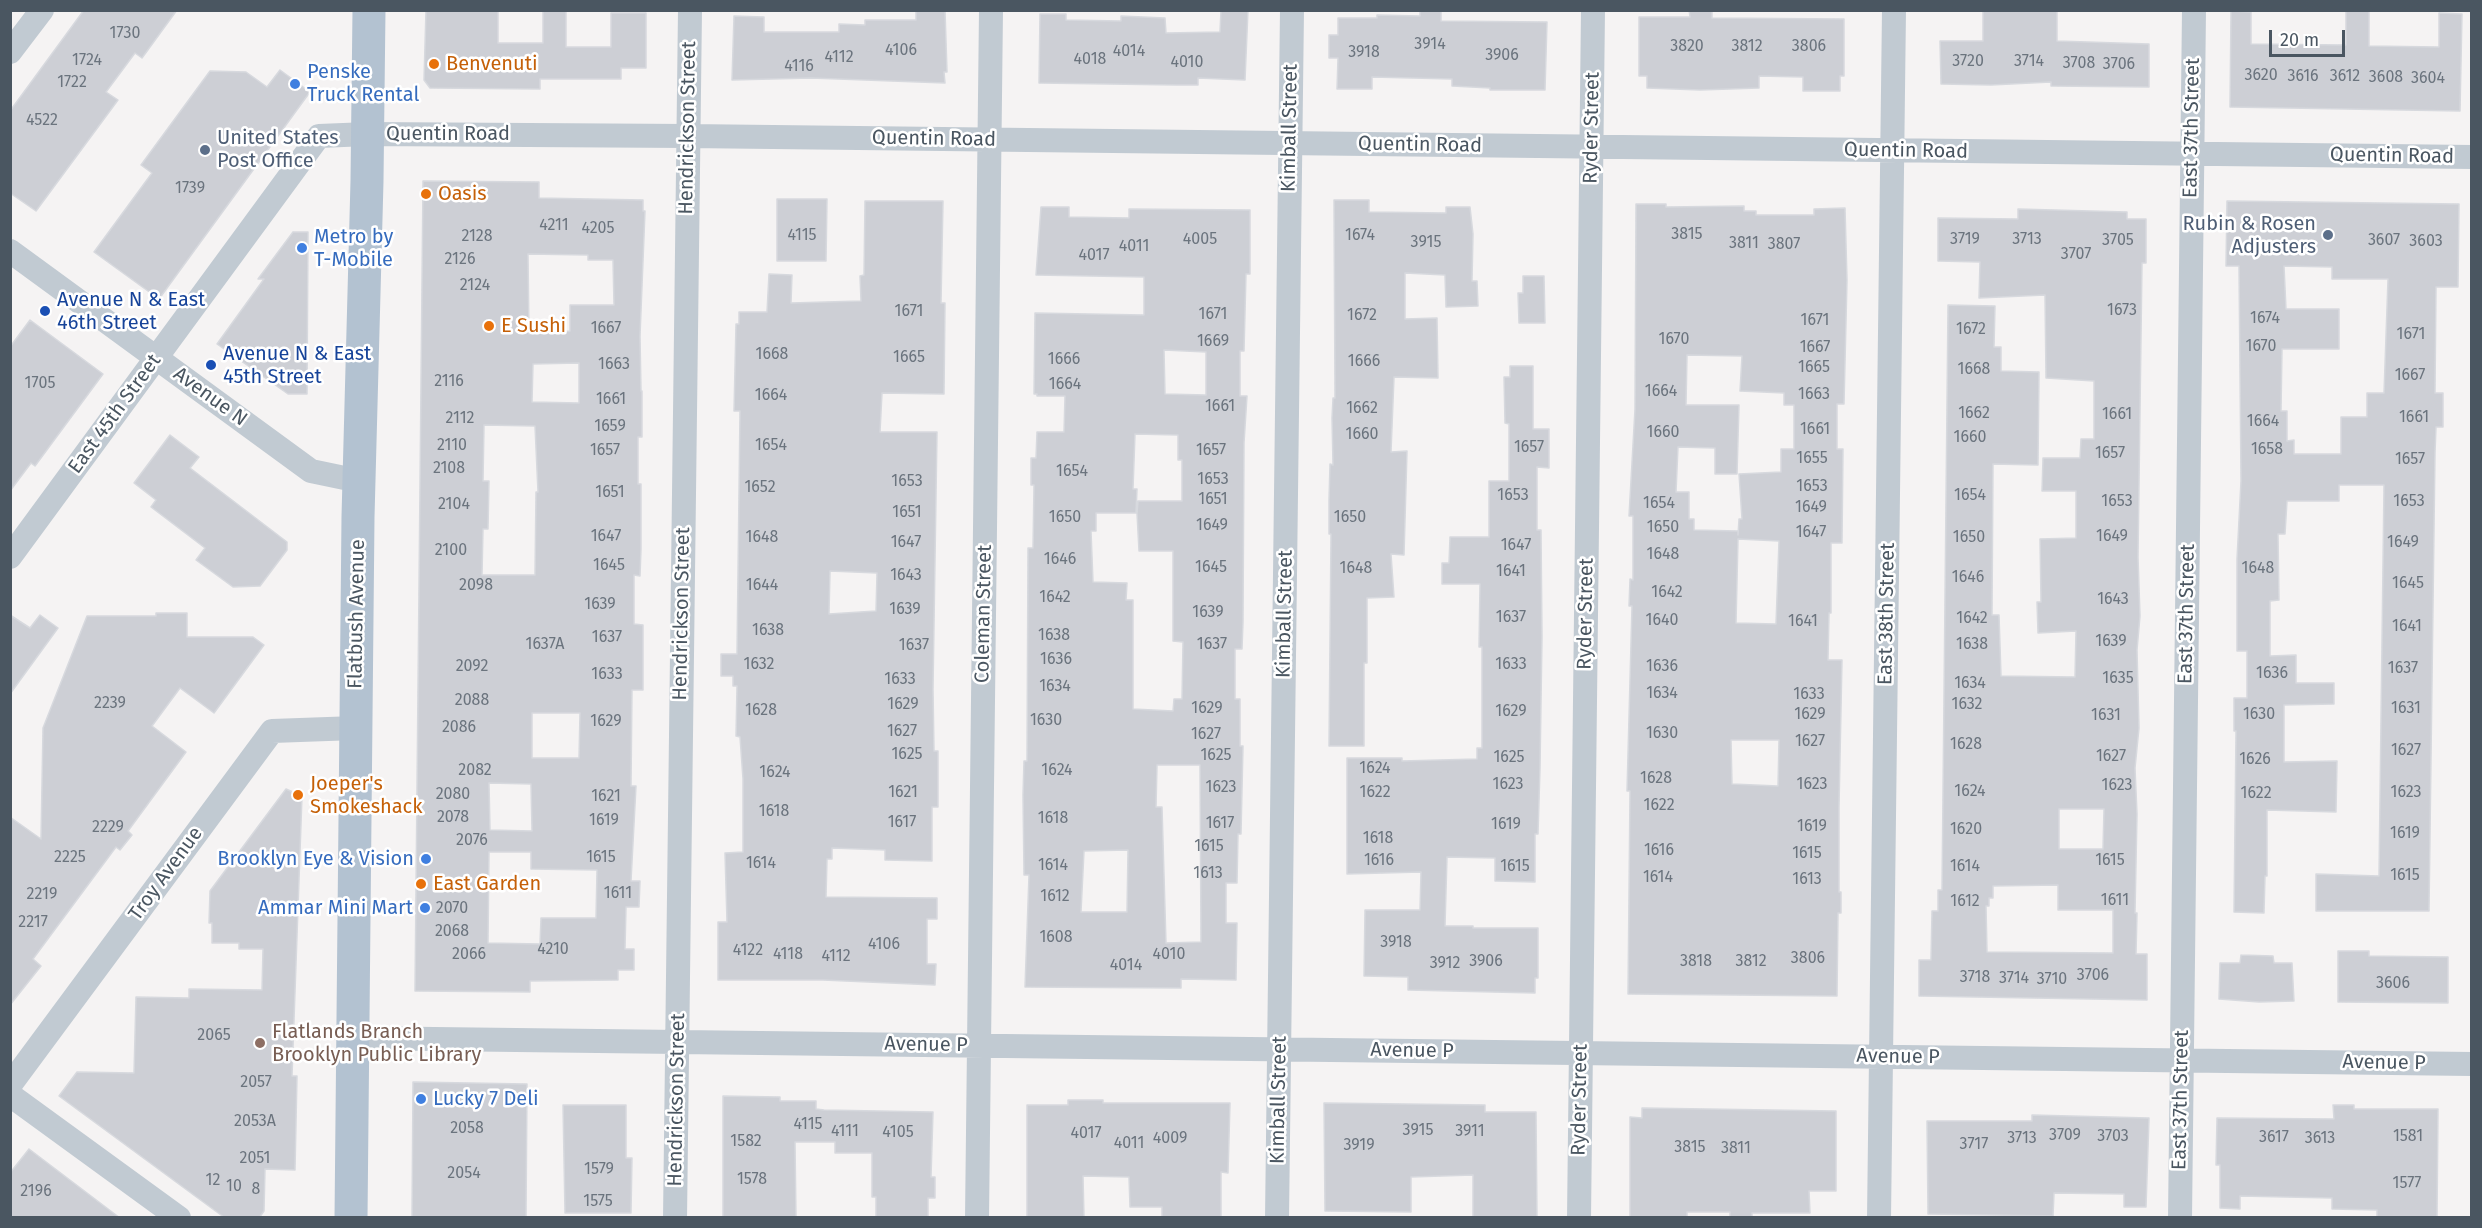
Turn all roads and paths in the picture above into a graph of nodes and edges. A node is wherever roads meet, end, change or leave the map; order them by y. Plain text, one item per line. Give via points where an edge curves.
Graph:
1 (42, 10) edge
2 (369, 10) edge
3 (690, 10) edge
4 (991, 10) edge
5 (1292, 10) edge
6 (1593, 10) edge
7 (1894, 10) edge
8 (2194, 10) edge
9 (10, 52) edge
10 (368, 134) junction
11 (688, 136) junction
12 (990, 140) junction
13 (1290, 143) junction
14 (1591, 148) junction
15 (1893, 151) junction
16 (2192, 154) junction
17 (2472, 156) edge
18 (10, 251) edge
19 (156, 358) junction
20 (359, 481) junction
21 (10, 557) edge
22 (356, 729) junction
23 (352, 1038) junction
24 (677, 1042) junction
25 (979, 1046) junction
26 (1280, 1049) junction
27 (1581, 1053) junction
28 (1881, 1057) junction
29 (2181, 1060) junction
30 (2472, 1064) edge
31 (10, 1085) edge
32 (10, 1095) edge
33 (179, 1218) edge
34 (351, 1218) edge
35 (675, 1218) edge
36 (977, 1218) edge
37 (1277, 1218) edge
38 (1579, 1218) edge
39 (1879, 1218) edge
40 (2180, 1218) edge

1 - 9 street
2 - 10 main road, Flatbush Avenue
3 - 11 street, Hendrickson Street
4 - 12 street, Coleman Street
5 - 13 street, Kimball Street
6 - 14 street, Ryder Street
7 - 15 street, East 38th Street
8 - 16 street, East 37th Street
10 - 11 street, Quentin Road
10 - 19 street, East 45th Street via 319,136
10 - 20 main road, Flatbush Avenue
11 - 12 street, Quentin Road
11 - 24 street, Hendrickson Street
12 - 13 street, Quentin Road
12 - 25 street, Coleman Street
13 - 14 street, Quentin Road
13 - 26 street, Kimball Street
14 - 15 street, Quentin Road
14 - 27 street, Ryder Street
15 - 16 street, Quentin Road
15 - 28 street, East 38th Street
16 - 17 street, Quentin Road
16 - 29 street, East 37th Street
18 - 19 street, Avenue N
19 - 20 street, Avenue N via 311,471
19 - 21 street, East 45th Street
20 - 22 main road, Flatbush Avenue
22 - 23 main road, Flatbush Avenue
22 - 31 street, Troy Avenue via 272,731
23 - 24 street, Avenue P
23 - 34 main road, Flatbush Avenue
24 - 25 street, Avenue P
24 - 35 street, Hendrickson Street
25 - 26 street, Avenue P
25 - 36 street, Coleman Street
26 - 27 street, Avenue P
26 - 37 street, Kimball Street
27 - 28 street, Avenue P
27 - 38 street, Ryder Street
28 - 29 street, Avenue P
28 - 39 street, East 38th Street
29 - 30 street, Avenue P
29 - 40 street, East 37th Street
32 - 33 street

